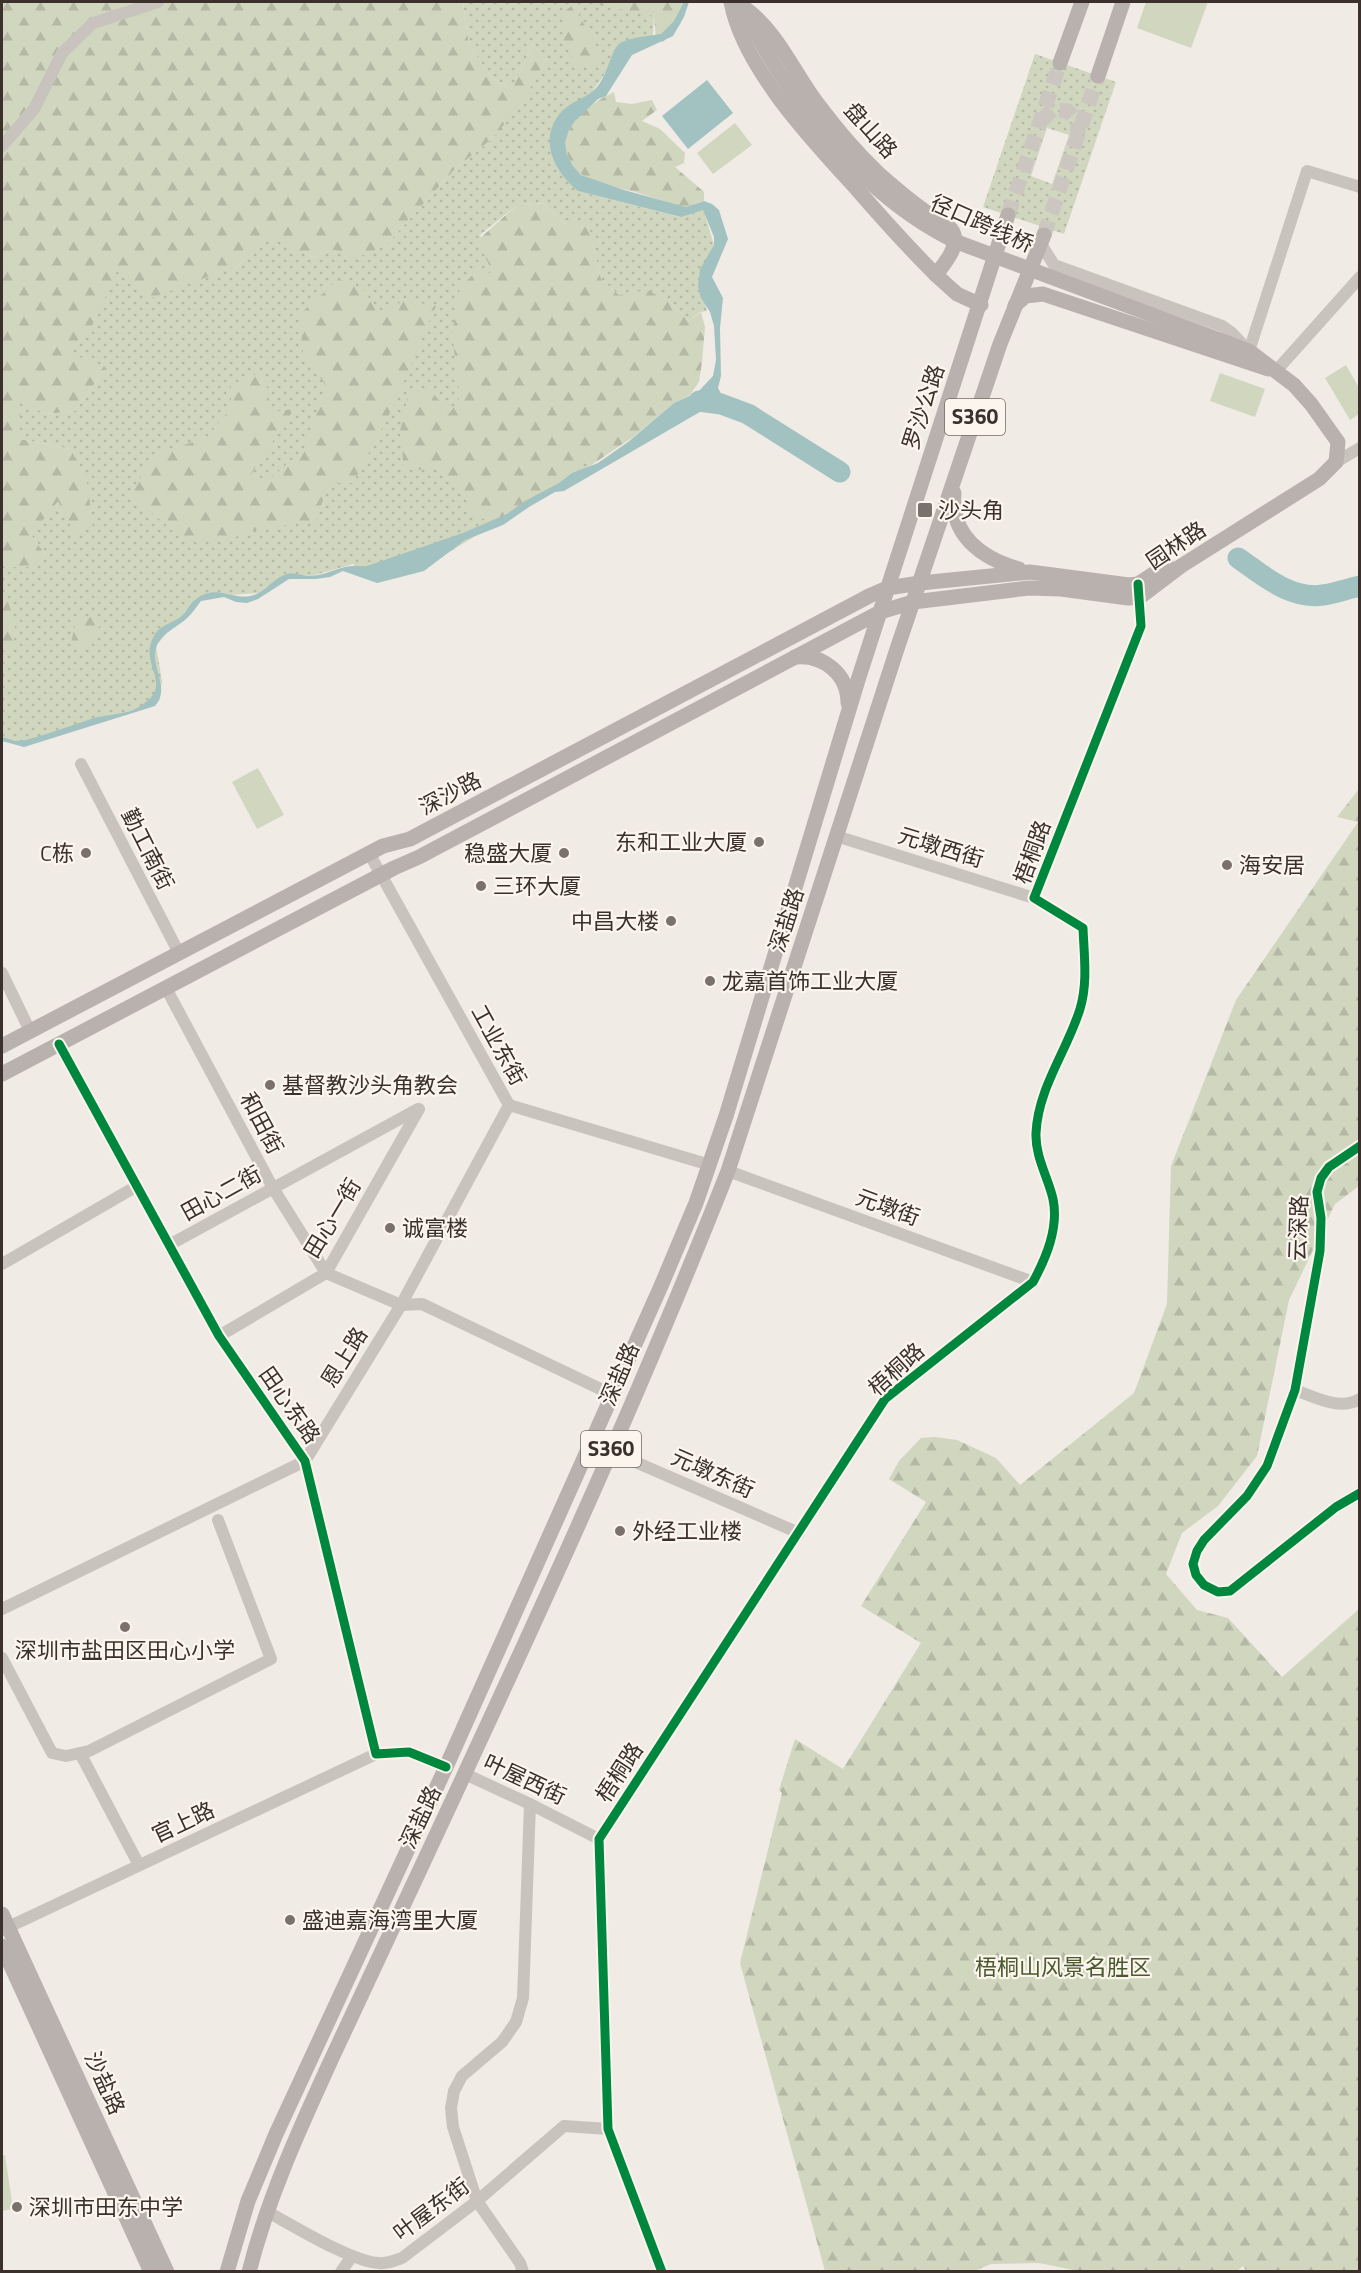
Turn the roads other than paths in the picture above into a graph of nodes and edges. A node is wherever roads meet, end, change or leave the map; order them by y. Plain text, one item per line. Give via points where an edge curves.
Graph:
1 (158, 2) edge
2 (1082, 2) edge
3 (1123, 2) edge
4 (737, 3) edge
5 (1060, 63) tunnel mouth
6 (1098, 76) tunnel mouth
7 (2, 146) edge
8 (1359, 187) edge
9 (1008, 215) tunnel mouth
10 (1043, 239) joint
11 (936, 275) junction
12 (1359, 278) edge
13 (981, 305) junction
14 (1015, 305) junction
15 (1249, 351) junction
16 (1276, 371) junction
17 (1359, 448) edge
18 (1336, 462) junction
19 (955, 478) junction
20 (1030, 572) junction
21 (920, 583) junction
22 (887, 588) junction
23 (1139, 590) junction
24 (913, 602) junction
25 (880, 612) junction
26 (792, 658) junction
27 (847, 715) junction
28 (81, 764) dead end
29 (836, 836) junction
30 (369, 853) junction
31 (381, 875) junction
32 (1034, 898) junction
33 (178, 953) junction
34 (2, 973) edge
35 (166, 988) junction
36 (30, 1031) junction
37 (59, 1044) junction
38 (2, 1046) edge
39 (2, 1074) edge
40 (509, 1105) junction
41 (419, 1109) joint
42 (1359, 1146) edge
43 (710, 1165) junction
44 (729, 1171) junction
45 (137, 1186) junction
46 (273, 1188) junction
47 (169, 1245) junction
48 (2, 1264) edge
49 (326, 1273) junction
50 (1033, 1282) junction
51 (401, 1305) junction
52 (219, 1336) junction
53 (1295, 1390) junction
54 (613, 1395) junction
55 (1359, 1399) edge
56 (591, 1442) junction
57 (610, 1451) junction
58 (305, 1461) junction
59 (1359, 1493) edge
60 (218, 1520) dead end
61 (799, 1533) junction
62 (2, 1609) edge
63 (2, 1658) edge
64 (80, 1753) junction
65 (376, 1754) junction
66 (446, 1767) junction
67 (465, 1774) junction
68 (530, 1804) junction
69 (599, 1839) junction
70 (139, 1865) junction
71 (4, 1924) edge
72 (2, 1946) edge
73 (609, 2129) junction
74 (477, 2201) junction
75 (267, 2211) junction
76 (234, 2247) junction
77 (352, 2256) junction
78 (163, 2271) edge
79 (215, 2271) edge
80 (227, 2271) edge
81 (249, 2271) edge
82 (341, 2271) edge
83 (523, 2271) edge
84 (662, 2271) edge

1 - 7 street via 93,23 62,53 33,109
2 - 5 main road
3 - 6 main road
4 - 11 main road via 733,14 744,40 784,105
4 - 11 main road, 盘山路 via 773,34 817,103 869,164 907,198 949,227 954,234 953,249
4 - 15 main road, 径口跨线桥 via 800,103 841,151 921,223 957,242
8 - 15 street via 1307,171
9 - 13 main road, 罗沙公路 / S360
10 - 14 main road, S360
10 - 15 street via 1054,265 1222,326
11 - 13 main road via 957,294
12 - 16 street
13 - 22 main road, 罗沙公路 / S360
14 - 16 main road via 1026,296 1043,294
14 - 19 main road, S360
15 - 16 main road
16 - 18 main road via 1311,404 1338,442
17 - 18 street, 园林路
18 - 23 main road, 园林路 via 1314,470
19 - 20 main road via 954,513 965,539 996,561
19 - 21 main road, S360
20 - 21 main road, 园林路
20 - 23 main road, 园林路 via 1129,585
21 - 22 main road, 深沙路
21 - 24 main road, S360
22 - 25 main road, 罗沙公路 / S360
22 - 30 main road, 深沙路 via 410,839
23 - 24 main road, 园林路 via 1128,598 1038,588
23 - 32 street, 梧桐路 via 1141,626
24 - 25 main road, 深沙路
24 - 29 main road, 深盐路 / S360
25 - 26 main road, 深沙路
25 - 27 main road, 深盐路 / S360
26 - 27 main road via 815,658 831,666 846,687
26 - 31 main road, 深沙路
27 - 43 main road, 深盐路 / S360
28 - 33 street, 勤工南街
29 - 32 street, 元墩西街
29 - 44 main road, 深盐路 / S360
30 - 31 street, 工业东街
30 - 33 main road, 深沙路
31 - 35 main road, 深沙路
31 - 40 street, 工业东街
32 - 50 street, 梧桐路 via 1083,928 1085,984 1074,1025 1039,1109 1038,1153 1053,1199 1054,1217 1044,1262
33 - 36 main road, 深沙路
34 - 36 street
35 - 37 main road, 深沙路
35 - 46 street, 和田街
36 - 38 main road, 深沙路
37 - 39 main road, 深沙路
37 - 45 street, 田心东路
40 - 43 street, 工业东街
40 - 51 street, 恩上路
41 - 46 street, 田心二街
41 - 49 street, 田心一街
42 - 53 street, 云深路 via 1329,1167 1317,1192 1320,1251
43 - 54 main road, 深盐路 / S360
44 - 50 street, 元墩街
44 - 57 main road, 深盐路 / S360
45 - 47 street, 田心东路
45 - 48 street
46 - 47 street, 田心二街
46 - 49 street, 和田街
47 - 52 street, 田心东路
49 - 51 street
49 - 52 street, 田心一街
50 - 61 street, 梧桐路 via 885,1399
51 - 54 street via 422,1304
51 - 58 street, 恩上路
52 - 58 street, 田心东路
53 - 55 street via 1344,1404
53 - 59 street, 云深路 via 1267,1466 1247,1496 1201,1545 1193,1564 1196,1575 1204,1586 1218,1593 1230,1591
54 - 56 main road, 深盐路 / S360
56 - 57 main road
56 - 66 main road, 深盐路 / S360
57 - 61 street, 元墩东街
57 - 67 main road, 深盐路 / S360
58 - 62 street
58 - 65 street, 田心东路
60 - 64 street via 271,1659
61 - 69 street, 梧桐路
63 - 64 street via 52,1753
64 - 70 street
65 - 66 street via 409,1752
65 - 70 street, 官上路
66 - 76 main road, 深盐路 / S360 via 276,2134
67 - 68 street, 叶屋西街
67 - 75 main road, 深盐路 / S360 via 297,2134
68 - 69 street, 叶屋西街
68 - 74 street via 523,1998 516,2022 502,2042 462,2076 451,2108 453,2127
69 - 73 street
70 - 71 street, 官上路
71 - 78 main road, 沙盐路
72 - 78 main road, 沙盐路
73 - 74 street, 叶屋东街 via 564,2126
73 - 84 street
74 - 77 street, 叶屋东街 via 391,2263
74 - 83 street
75 - 77 street, 叶屋东街
75 - 81 main road, 深盐路 / S360
76 - 79 main road via 229,2261
76 - 80 main road, 深盐路 / S360
77 - 82 street

